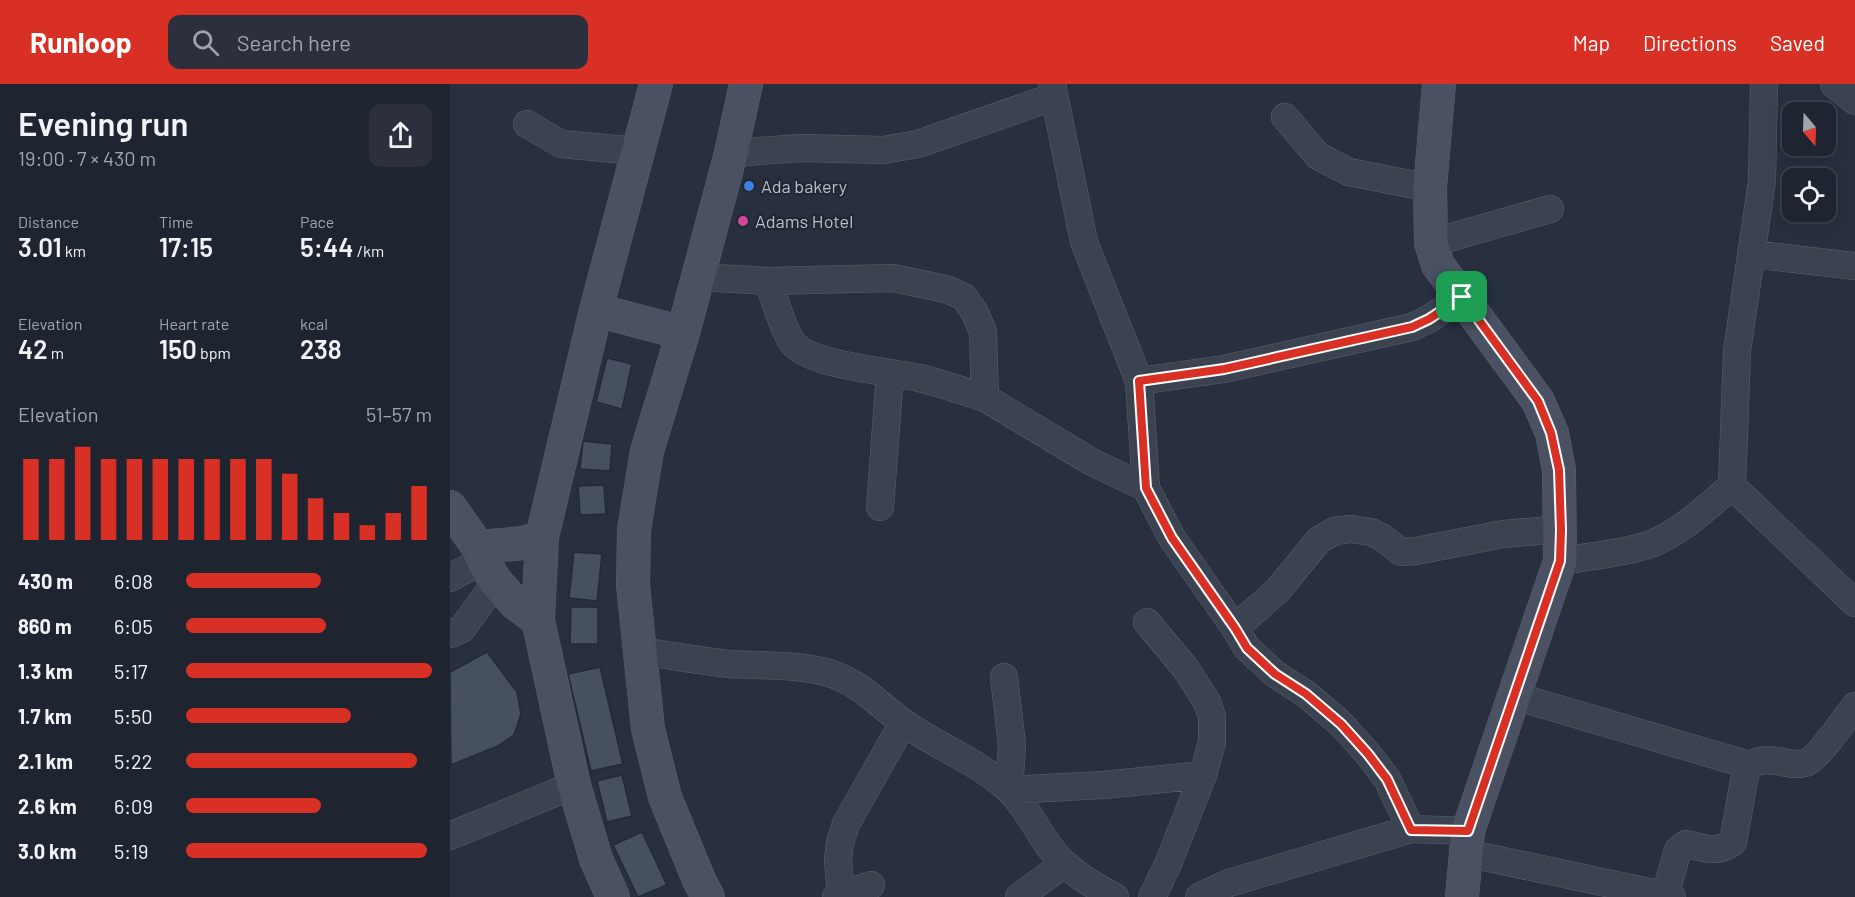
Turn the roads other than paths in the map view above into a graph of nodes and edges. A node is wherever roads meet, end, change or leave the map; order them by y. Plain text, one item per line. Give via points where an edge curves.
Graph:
1 (656, 84) edge
2 (746, 84) edge
3 (1440, 84) edge
4 (1764, 84) edge
5 (1834, 84) edge
6 (1052, 91) edge
7 (1855, 101) edge
8 (1285, 117) dead end
9 (527, 124) dead end
10 (637, 151) junction
11 (731, 153) junction
12 (1430, 188) junction
13 (1550, 209) dead end
14 (1431, 243) junction
15 (1751, 254) junction
16 (1855, 266) edge
17 (698, 278) junction
18 (768, 281) junction
19 (1462, 297) junction
20 (596, 310) junction
21 (683, 333) junction
22 (890, 374) junction
23 (1139, 381) junction
24 (985, 398) junction
25 (1732, 486) junction
26 (1146, 488) junction
27 (450, 507) edge
28 (880, 507) dead end
29 (542, 537) junction
30 (1561, 545) junction
31 (485, 563) junction
32 (450, 578) edge
33 (1855, 603) edge
34 (538, 620) junction
35 (1147, 622) dead end
36 (1235, 628) junction
37 (450, 634) edge
38 (639, 651) junction
39 (1004, 677) dead end
40 (1514, 696) junction
41 (1855, 705) edge
42 (903, 723) junction
43 (1749, 765) junction
44 (1203, 775) junction
45 (574, 785) junction
46 (1009, 790) junction
47 (1411, 830) junction
48 (450, 836) edge
49 (1467, 842) junction
50 (1064, 864) junction
51 (871, 885) dead end
52 (838, 896) edge
53 (1668, 896) edge
54 (613, 897) edge
55 (708, 897) edge
56 (1019, 897) edge
57 (1115, 897) edge
58 (1152, 897) edge
59 (1199, 897) edge
60 (1462, 897) edge

1 - 10 main road
2 - 11 main road
3 - 12 main road
4 - 15 street via 1762,181
5 - 7 street
6 - 11 street via 918,144 883,150 801,148
6 - 23 street via 1084,242
8 - 12 street via 1317,156 1349,172
9 - 10 street via 561,144
10 - 20 main road
11 - 17 main road
12 - 14 main road
13 - 14 street
14 - 19 main road via 1438,265
15 - 16 street
15 - 25 street via 1737,351
17 - 18 street
17 - 21 main road
18 - 22 street via 791,342 805,353
18 - 24 street via 893,278 946,289 964,297 983,332
19 - 23 street via 1412,327 1224,369
19 - 30 main road via 1538,401 1551,433 1559,470
20 - 21 main road
20 - 29 main road
21 - 38 main road via 647,451 634,530 633,585
22 - 24 street via 918,377
22 - 28 street
23 - 26 street
24 - 26 street via 1090,461
25 - 30 street via 1681,527 1650,544 1620,552
25 - 33 street
26 - 36 street via 1172,538
27 - 31 main road
29 - 31 main road
29 - 34 main road
30 - 36 street via 1503,534 1401,552 1371,532 1335,531 1319,540 1277,591
30 - 40 main road
31 - 32 street
31 - 34 main road via 515,603
31 - 37 street via 462,629
34 - 45 main road
35 - 44 street via 1207,702 1212,717 1212,742
36 - 47 street via 1247,648 1341,724 1368,754 1387,779
38 - 42 street via 827,673 864,689
38 - 55 main road via 648,729 665,797
39 - 46 street via 1012,745
40 - 43 street
40 - 49 main road
41 - 43 street via 1816,756 1805,763 1761,759
42 - 46 street via 969,761
42 - 52 street via 846,824 838,860
43 - 53 street via 1733,842 1716,849 1686,844 1678,850
44 - 46 street
44 - 58 street
45 - 48 street
45 - 54 main road via 596,859
46 - 50 street
47 - 49 street
47 - 59 street via 1229,883
49 - 53 street
49 - 60 main road
50 - 56 street
50 - 57 street
51 - 52 street

